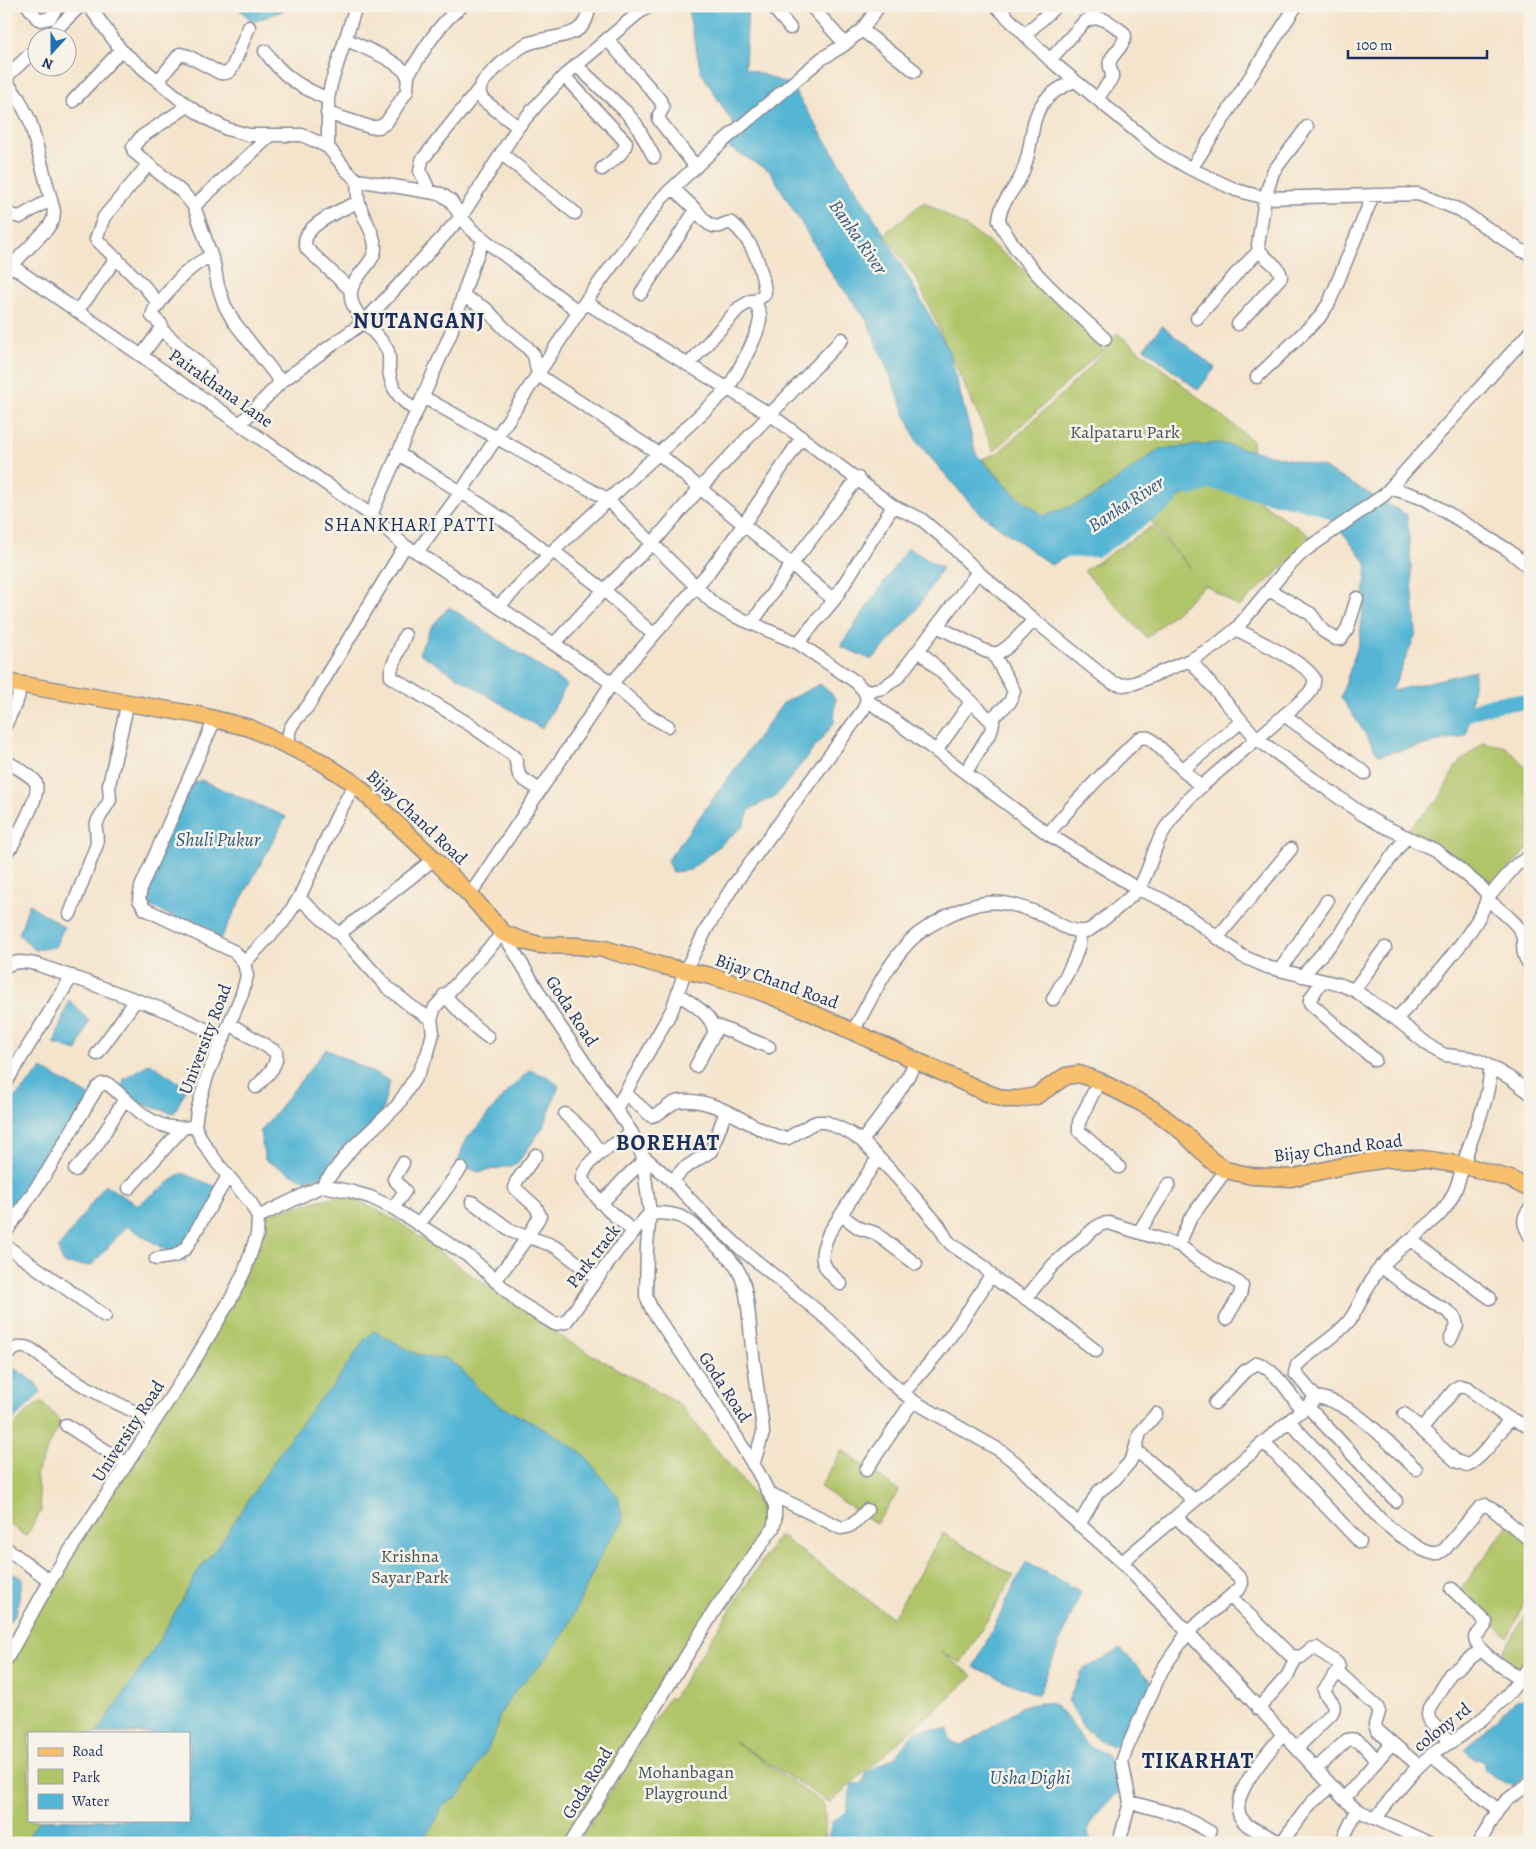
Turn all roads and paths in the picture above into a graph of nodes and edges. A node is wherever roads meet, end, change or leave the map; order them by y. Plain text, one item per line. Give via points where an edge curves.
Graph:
1 (28, 6) edge
2 (58, 6) edge
3 (89, 6) edge
4 (356, 6) edge
5 (462, 6) edge
6 (589, 6) edge
7 (649, 6) edge
8 (772, 6) edge
9 (811, 6) edge
10 (879, 6) edge
11 (996, 6) edge
12 (1056, 6) edge
13 (1296, 6) edge
14 (75, 8) edge
15 (249, 27) dead end
16 (56, 28) edge
17 (790, 28) dead end
18 (862, 30) junction
19 (1025, 35) junction
20 (345, 39) junction
21 (607, 39) junction
22 (845, 44) junction
23 (121, 50) junction
24 (265, 51) dead end
25 (28, 56) edge
26 (1050, 60) junction
27 (576, 65) junction
28 (915, 71) dead end
29 (408, 75) junction
30 (564, 76) junction
31 (6, 77) edge
32 (158, 80) junction
33 (1076, 80) junction
34 (6, 81) edge
35 (479, 89) junction
36 (328, 99) junction
37 (1097, 99) junction
38 (73, 101) dead end
39 (188, 106) junction
40 (328, 113) junction
41 (518, 127) junction
42 (1307, 127) dead end
43 (271, 135) junction
44 (328, 147) junction
45 (501, 154) junction
46 (654, 157) dead end
47 (148, 164) junction
48 (696, 167) junction
49 (602, 169) dead end
50 (1191, 169) junction
51 (358, 180) junction
52 (673, 188) junction
53 (430, 192) junction
54 (1372, 195) junction
55 (1265, 198) junction
56 (51, 199) junction
57 (358, 202) junction
58 (194, 206) junction
59 (696, 210) junction
60 (6, 211) edge
61 (575, 213) dead end
62 (460, 217) junction
63 (484, 239) junction
64 (1259, 251) junction
65 (1530, 253) edge
66 (211, 256) junction
67 (117, 258) junction
68 (8, 268) edge
69 (351, 290) junction
70 (642, 293) dead end
71 (462, 296) junction
72 (757, 301) junction
73 (159, 304) junction
74 (582, 307) junction
75 (77, 310) junction
76 (1197, 318) dead end
77 (364, 322) junction
78 (1238, 324) dead end
79 (161, 328) junction
80 (1530, 332) edge
81 (842, 339) dead end
82 (1105, 339) dead end
83 (142, 355) junction
84 (688, 365) junction
85 (210, 373) dead end
86 (538, 375) junction
87 (1257, 377) dead end
88 (282, 382) junction
89 (728, 389) junction
90 (422, 397) junction
91 (416, 411) junction
92 (771, 415) junction
93 (241, 423) junction
94 (802, 437) junction
95 (497, 438) junction
96 (397, 453) junction
97 (658, 453) junction
98 (858, 478) junction
99 (700, 488) junction
100 (1388, 491) junction
101 (461, 492) junction
102 (607, 500) junction
103 (894, 506) junction
104 (371, 514) junction
105 (744, 524) junction
106 (652, 544) junction
107 (405, 546) junction
108 (417, 552) junction
109 (551, 553) junction
110 (792, 564) junction
111 (1530, 568) edge
112 (978, 572) junction
113 (696, 586) junction
114 (604, 590) junction
115 (1269, 590) junction
116 (1356, 598) dead end
117 (834, 600) junction
118 (499, 606) junction
119 (1034, 620) junction
120 (752, 623) junction
121 (937, 626) junction
122 (1236, 629) junction
123 (405, 635) dead end
124 (654, 635) junction
125 (798, 643) junction
126 (554, 644) junction
127 (919, 650) junction
128 (993, 653) junction
129 (1190, 660) junction
130 (13, 683) edge
131 (612, 683) junction
132 (866, 696) junction
133 (128, 702) junction
134 (971, 702) junction
135 (1284, 715) junction
136 (215, 719) junction
137 (991, 719) junction
138 (1241, 722) junction
139 (6, 724) edge
140 (668, 726) dead end
141 (1257, 740) junction
142 (292, 748) junction
143 (936, 751) junction
144 (6, 761) edge
145 (1183, 769) junction
146 (966, 772) junction
147 (1365, 773) dead end
148 (355, 784) junction
149 (1201, 787) junction
150 (540, 790) junction
151 (1048, 834) junction
152 (1406, 837) junction
153 (1291, 849) dead end
154 (6, 852) edge
155 (1530, 857) edge
156 (434, 859) junction
157 (1138, 889) junction
158 (470, 896) junction
159 (299, 898) junction
160 (1488, 900) junction
161 (1326, 901) dead end
162 (70, 914) dead end
163 (1080, 931) junction
164 (503, 933) junction
165 (339, 934) junction
166 (1217, 938) junction
167 (1385, 948) dead end
168 (244, 963) junction
169 (1530, 965) edge
170 (6, 966) edge
171 (1280, 970) junction
172 (685, 971) junction
173 (72, 976) junction
174 (1302, 976) junction
175 (1322, 981) junction
176 (1354, 990) junction
177 (678, 994) junction
178 (444, 995) junction
179 (1053, 999) dead end
180 (136, 1000) junction
181 (431, 1019) junction
182 (1396, 1019) junction
183 (230, 1024) junction
184 (712, 1024) junction
185 (853, 1032) junction
186 (488, 1037) dead end
187 (224, 1038) junction
188 (769, 1047) dead end
189 (98, 1054) dead end
190 (916, 1060) junction
191 (1375, 1060) dead end
192 (696, 1066) dead end
193 (1490, 1068) junction
194 (1099, 1080) junction
195 (6, 1082) edge
196 (256, 1087) dead end
197 (625, 1093) junction
198 (1530, 1093) edge
199 (124, 1100) junction
200 (616, 1109) junction
201 (726, 1111) junction
202 (565, 1114) dead end
203 (196, 1126) junction
204 (182, 1128) junction
205 (632, 1133) junction
206 (862, 1141) junction
207 (601, 1153) junction
208 (536, 1155) dead end
209 (878, 1158) junction
210 (643, 1159) junction
211 (403, 1163) dead end
212 (1463, 1165) junction
213 (1120, 1167) dead end
214 (461, 1168) dead end
215 (75, 1170) dead end
216 (1226, 1170) junction
217 (228, 1176) junction
218 (672, 1181) junction
219 (1168, 1184) dead end
220 (322, 1186) junction
221 (129, 1188) dead end
222 (1530, 1189) edge
223 (472, 1202) dead end
224 (601, 1203) junction
225 (393, 1208) junction
226 (1530, 1209) edge
227 (650, 1213) junction
228 (841, 1215) junction
229 (258, 1218) junction
230 (419, 1224) junction
231 (6, 1232) edge
232 (634, 1232) junction
233 (1139, 1232) junction
234 (1530, 1236) edge
235 (527, 1238) junction
236 (1411, 1240) junction
237 (1179, 1245) junction
238 (6, 1246) edge
239 (156, 1259) dead end
240 (916, 1264) dead end
241 (1381, 1266) junction
242 (991, 1275) junction
243 (597, 1278) junction
244 (495, 1281) junction
245 (840, 1284) dead end
246 (1026, 1298) junction
247 (1490, 1298) dead end
248 (105, 1316) dead end
249 (1226, 1319) dead end
250 (1450, 1340) dead end
251 (1096, 1350) dead end
252 (6, 1356) edge
253 (908, 1397) junction
254 (1215, 1403) dead end
255 (1308, 1405) junction
256 (1156, 1414) dead end
257 (1404, 1414) dead end
258 (1510, 1419) junction
259 (154, 1421) junction
260 (1289, 1421) junction
261 (66, 1425) dead end
262 (1530, 1427) edge
263 (1422, 1430) junction
264 (1264, 1442) junction
265 (1135, 1450) junction
266 (127, 1464) junction
267 (754, 1465) junction
268 (1416, 1469) dead end
269 (866, 1470) dead end
270 (768, 1493) junction
271 (1194, 1500) junction
272 (1396, 1501) dead end
273 (867, 1510) dead end
274 (1176, 1517) junction
275 (1079, 1524) junction
276 (1530, 1540) edge
277 (1360, 1542) dead end
278 (6, 1548) edge
279 (1122, 1562) junction
280 (50, 1581) junction
281 (1452, 1589) dead end
282 (1231, 1597) junction
283 (1188, 1632) junction
284 (1482, 1650) junction
285 (1296, 1658) junction
286 (6, 1660) edge
287 (1530, 1665) edge
288 (1338, 1672) junction
289 (1526, 1680) edge
290 (1258, 1709) junction
291 (1283, 1734) junction
292 (1451, 1742) junction
293 (1392, 1743) junction
294 (1297, 1748) junction
295 (1432, 1755) junction
296 (1377, 1761) junction
297 (1420, 1766) junction
298 (1316, 1769) junction
299 (1530, 1783) edge
300 (1332, 1786) junction
301 (1344, 1799) junction
302 (1130, 1802) junction
303 (1357, 1810) junction
304 (1498, 1810) junction
305 (1376, 1818) junction
306 (1210, 1832) dead end
307 (571, 1843) edge
308 (1119, 1843) edge
309 (1281, 1843) edge
310 (1341, 1843) edge
311 (1430, 1843) edge
312 (1479, 1843) edge

1 - 2 street via 42,20 50,18
3 - 23 street
4 - 20 street
5 - 29 street via 436,32
6 - 35 street via 586,20 578,30 527,44 512,53
7 - 21 street
8 - 17 street
9 - 22 street
10 - 18 street
11 - 19 street
12 - 19 street
13 - 50 street
14 - 16 street
15 - 32 street via 233,66 226,74 180,54
18 - 22 street
18 - 28 street
19 - 26 street
20 - 29 street via 396,64
20 - 36 street
21 - 27 street
21 - 48 street via 660,100 663,108 659,120
22 - 48 street via 821,59
23 - 32 street
23 - 38 street
24 - 36 street via 283,73
25 - 31 street
26 - 33 street
26 - 37 street via 1089,19 1102,18 1124,33 1125,40 1109,64 1112,78
27 - 30 street
27 - 46 street via 625,111 643,134
29 - 40 street via 407,91 386,124 370,127
30 - 41 street
30 - 49 street via 626,142 623,151
32 - 39 street
33 - 37 street
33 - 82 street via 1059,87 1046,98 1036,116 1021,175 1002,208 999,221 1033,269
34 - 56 street via 30,121
35 - 41 street via 483,100
35 - 53 street via 422,160 420,171
36 - 40 street
37 - 50 street via 1160,151
39 - 43 street via 227,129 249,135
39 - 47 street via 135,143 134,152
40 - 44 street
41 - 45 street
42 - 55 street via 1273,172
43 - 44 street via 302,135
43 - 58 street
44 - 51 street
45 - 61 street
45 - 62 street
47 - 58 street
47 - 67 street via 104,217 96,237
48 - 52 street
50 - 55 street via 1236,190
51 - 53 street
51 - 57 street
52 - 59 street
52 - 74 street via 643,222
53 - 62 street via 451,201
54 - 55 street
54 - 65 street via 1418,194 1460,210 1520,250
54 - 87 street via 1329,303 1319,318
55 - 64 street
56 - 60 street via 20,217 11,216
56 - 68 street via 53,220
57 - 69 street via 375,250
57 - 69 street via 313,226 304,239 307,249
58 - 66 street
59 - 70 street
59 - 72 street via 712,226 732,223 751,245 765,291
62 - 63 street
62 - 77 street
63 - 71 street
63 - 74 street
64 - 76 street
64 - 78 street via 1281,276
66 - 73 street via 186,271
66 - 88 street via 218,286 234,322
67 - 73 street
67 - 75 street
68 - 75 street, Pairakhana Lane
69 - 77 street via 352,304
71 - 86 street via 486,309 526,346 534,355
71 - 90 street via 450,335
72 - 84 street via 738,308
72 - 89 street via 760,322
73 - 79 street via 152,316
74 - 84 street
74 - 86 street
75 - 83 street, Pairakhana Lane
77 - 88 street
77 - 91 street via 389,352 394,390
79 - 83 street
79 - 85 street
80 - 100 street
81 - 92 street
83 - 93 street, Pairakhana Lane
84 - 89 street
86 - 95 street
86 - 97 street
88 - 93 street
89 - 92 street
89 - 97 street
90 - 91 street
90 - 95 street
91 - 96 street
92 - 94 street
92 - 99 street
93 - 104 street, Pairakhana Lane
94 - 98 street
94 - 105 street
95 - 101 street
95 - 102 street
96 - 101 street
96 - 104 street
97 - 99 street
97 - 102 street
98 - 103 street
98 - 110 street
99 - 105 street
99 - 106 street
100 - 111 street via 1425,500 1508,550
100 - 115 street via 1304,551
101 - 108 street
101 - 109 street
102 - 106 street
102 - 109 street
103 - 112 street via 921,520
103 - 117 street
104 - 107 street, Pairakhana Lane
105 - 110 street
105 - 113 street
106 - 113 street
106 - 114 street
107 - 108 street, Pairakhana Lane
107 - 142 street via 308,706 293,722 288,736
108 - 118 street, Pairakhana Lane
109 - 114 street
109 - 118 street
110 - 117 street
110 - 120 street
112 - 119 street
112 - 121 street
113 - 120 street via 715,605
113 - 124 street
114 - 124 street
114 - 126 street
115 - 116 street via 1311,614 1323,631 1336,639 1341,639 1347,630
115 - 122 street
117 - 125 street
118 - 126 street, Pairakhana Lane
119 - 128 street via 1006,648
119 - 129 street via 1113,683 1135,683
120 - 125 street
121 - 127 street
121 - 128 street
122 - 129 street
122 - 135 street via 1298,664 1314,678 1310,692
123 - 150 street via 391,677 509,752 515,757 519,775
124 - 131 street
125 - 132 street via 856,682
126 - 131 street, Pairakhana Lane
127 - 132 street via 898,677
127 - 134 street
128 - 137 street via 1014,692 1010,702
129 - 138 street
130 - 133 main road, Bijay Chand Road
130 - 139 street via 18,698
131 - 140 street, Pairakhana Lane via 634,705
131 - 150 street
132 - 143 street
132 - 172 street via 863,710 733,886
133 - 136 main road, Bijay Chand Road
133 - 162 street via 112,771 110,800 98,820 96,844
134 - 137 street
134 - 143 street
135 - 141 street
135 - 147 street
136 - 142 main road, Bijay Chand Road via 250,728
136 - 168 street via 141,888 139,900 145,909 235,952
137 - 146 street via 993,727
138 - 141 street
138 - 145 street
141 - 149 street
141 - 152 street via 1356,810
142 - 148 main road, Bijay Chand Road via 320,761
143 - 146 street
144 - 154 street via 37,785 34,801
145 - 149 street
145 - 151 street via 1150,738 1144,737 1090,786
146 - 151 street
148 - 156 main road, Bijay Chand Road
148 - 159 street
149 - 157 street via 1172,818
150 - 158 street
151 - 157 street
152 - 160 street via 1435,850 1451,862 1482,888
152 - 174 street via 1340,934
153 - 166 street
155 - 160 street via 1516,864
156 - 158 main road, Bijay Chand Road
156 - 165 street
157 - 163 street via 1096,925
157 - 166 street via 1163,900
158 - 164 main road, Bijay Chand Road
159 - 165 street
159 - 168 street via 284,921
160 - 169 street via 1523,934 1523,956
160 - 182 street via 1438,974
161 - 171 street
163 - 179 street via 1074,959
163 - 185 street via 1071,930 1024,907 981,902 966,907 928,926 909,941 893,961
164 - 172 main road, Bijay Chand Road via 539,945 605,949
164 - 178 street
164 - 200 street, Goda Road
165 - 181 street via 387,987
166 - 171 street via 1242,956
167 - 176 street
168 - 183 street, University Road via 247,976
170 - 173 street via 24,962 39,964
171 - 174 street
172 - 177 street
172 - 185 main road, Bijay Chand Road via 756,990
173 - 180 street
173 - 195 street
174 - 175 street
175 - 176 street
175 - 191 street via 1312,994 1310,1004
176 - 182 street
177 - 184 street via 698,1007
177 - 197 street
178 - 181 street via 435,1006
178 - 186 street via 472,1026
180 - 187 street
180 - 189 street
181 - 220 street via 433,1033 428,1052 397,1106 352,1148
182 - 193 street via 1445,1055 1471,1058
183 - 187 street, University Road
183 - 196 street via 276,1052 275,1065
184 - 188 street
184 - 192 street via 714,1034
185 - 190 main road, Bijay Chand Road
187 - 203 street, University Road via 207,1076
190 - 194 main road, Bijay Chand Road via 1004,1098 1036,1096 1066,1076 1079,1074
190 - 206 street via 899,1093
193 - 198 street
193 - 212 street via 1488,1093
194 - 213 street via 1079,1122 1079,1131
194 - 216 main road, Bijay Chand Road via 1153,1109
197 - 200 street
197 - 201 street via 651,1116 682,1100
199 - 204 street via 159,1124
199 - 215 street via 97,1145
199 - 231 street via 108,1084 97,1088 47,1172
200 - 205 street, Goda Road
201 - 206 street via 782,1138 817,1122 826,1122
201 - 218 street via 711,1151
202 - 207 street
203 - 204 street
203 - 217 street via 202,1141
204 - 221 street
205 - 207 street
205 - 210 street, Goda Road
206 - 209 street
207 - 224 street via 582,1175 585,1185
208 - 235 street via 515,1188 540,1212
209 - 228 street
209 - 242 street via 930,1214 952,1245
210 - 218 street
210 - 224 street
210 - 227 street, Goda Road
211 - 225 street via 394,1179 405,1191
212 - 216 main road, Bijay Chand Road via 1421,1159 1387,1159 1291,1178
212 - 222 main road, Bijay Chand Road via 1510,1179
212 - 236 street via 1450,1201
214 - 230 street
216 - 237 street via 1190,1219
217 - 229 street via 251,1203
217 - 239 street via 186,1248 176,1256
218 - 253 street via 739,1247 820,1313
219 - 233 street
220 - 225 street via 349,1190
220 - 229 street
223 - 235 street via 513,1232
224 - 232 street
225 - 230 street
226 - 234 street via 1524,1221
227 - 232 street, Park track
227 - 267 street, Goda Road via 646,1296
227 - 267 street via 668,1213 693,1223 741,1275 762,1421 762,1439
228 - 240 street via 859,1228 875,1232
228 - 245 street via 829,1233 822,1255 823,1264
229 - 259 street, University Road via 254,1244 232,1297
230 - 244 street via 471,1258
232 - 243 street, Park track
233 - 237 street
233 - 246 street via 1109,1223 1095,1228 1053,1265
235 - 243 street via 559,1249
235 - 244 street
236 - 241 street
236 - 247 street
237 - 249 street via 1242,1286
238 - 248 street
241 - 250 street via 1455,1318 1457,1326
241 - 255 street via 1348,1321 1297,1365 1296,1373
242 - 246 street
242 - 253 street
243 - 244 street, Park track via 566,1322 555,1324 520,1303
246 - 251 street
252 - 259 street via 18,1347 29,1349 105,1397
253 - 269 street
253 - 275 street via 1000,1451 1032,1477
254 - 255 street via 1257,1363
255 - 260 street
255 - 268 street via 1332,1401 1356,1415
255 - 272 street
256 - 265 street via 1140,1433
257 - 263 street
258 - 262 street
258 - 263 street via 1468,1388 1460,1386
258 - 263 street via 1479,1457 1467,1466 1456,1461
259 - 266 street, University Road
260 - 264 street
260 - 276 street via 1380,1520 1423,1550 1439,1553 1483,1505 1490,1507
261 - 266 street
264 - 271 street
264 - 277 street
265 - 271 street
265 - 275 street via 1121,1472 1098,1492
266 - 280 street, University Road
267 - 270 street, Goda Road
270 - 273 street via 841,1528 852,1525
270 - 307 street, Goda Road via 775,1505 773,1528 716,1608
271 - 274 street
274 - 279 street
274 - 282 street via 1240,1578 1240,1588
275 - 279 street
278 - 280 street
279 - 283 street
280 - 286 street, University Road
281 - 284 street via 1486,1622 1475,1636
282 - 283 street
282 - 285 street
283 - 290 street
283 - 302 street via 1162,1670 1122,1762
284 - 289 street
284 - 292 street via 1450,1674 1429,1708 1430,1721
285 - 288 street via 1316,1648 1337,1663
285 - 290 street via 1288,1675
287 - 289 street, colony rd
288 - 293 street via 1377,1707 1377,1730
288 - 294 street via 1324,1690 1335,1708
289 - 292 street, colony rd
290 - 291 street
291 - 294 street
291 - 309 street via 1246,1781 1238,1810 1241,1818 1252,1828
292 - 295 street, colony rd
293 - 296 street
293 - 297 street
294 - 298 street
295 - 297 street, colony rd
295 - 304 street
296 - 298 street via 1352,1739
296 - 301 street
297 - 305 street, colony rd
298 - 300 street
299 - 304 street
300 - 301 street
300 - 309 street via 1311,1803
301 - 303 street
302 - 306 street via 1181,1816
302 - 308 street
303 - 305 street
303 - 310 street
304 - 312 street
305 - 311 street

